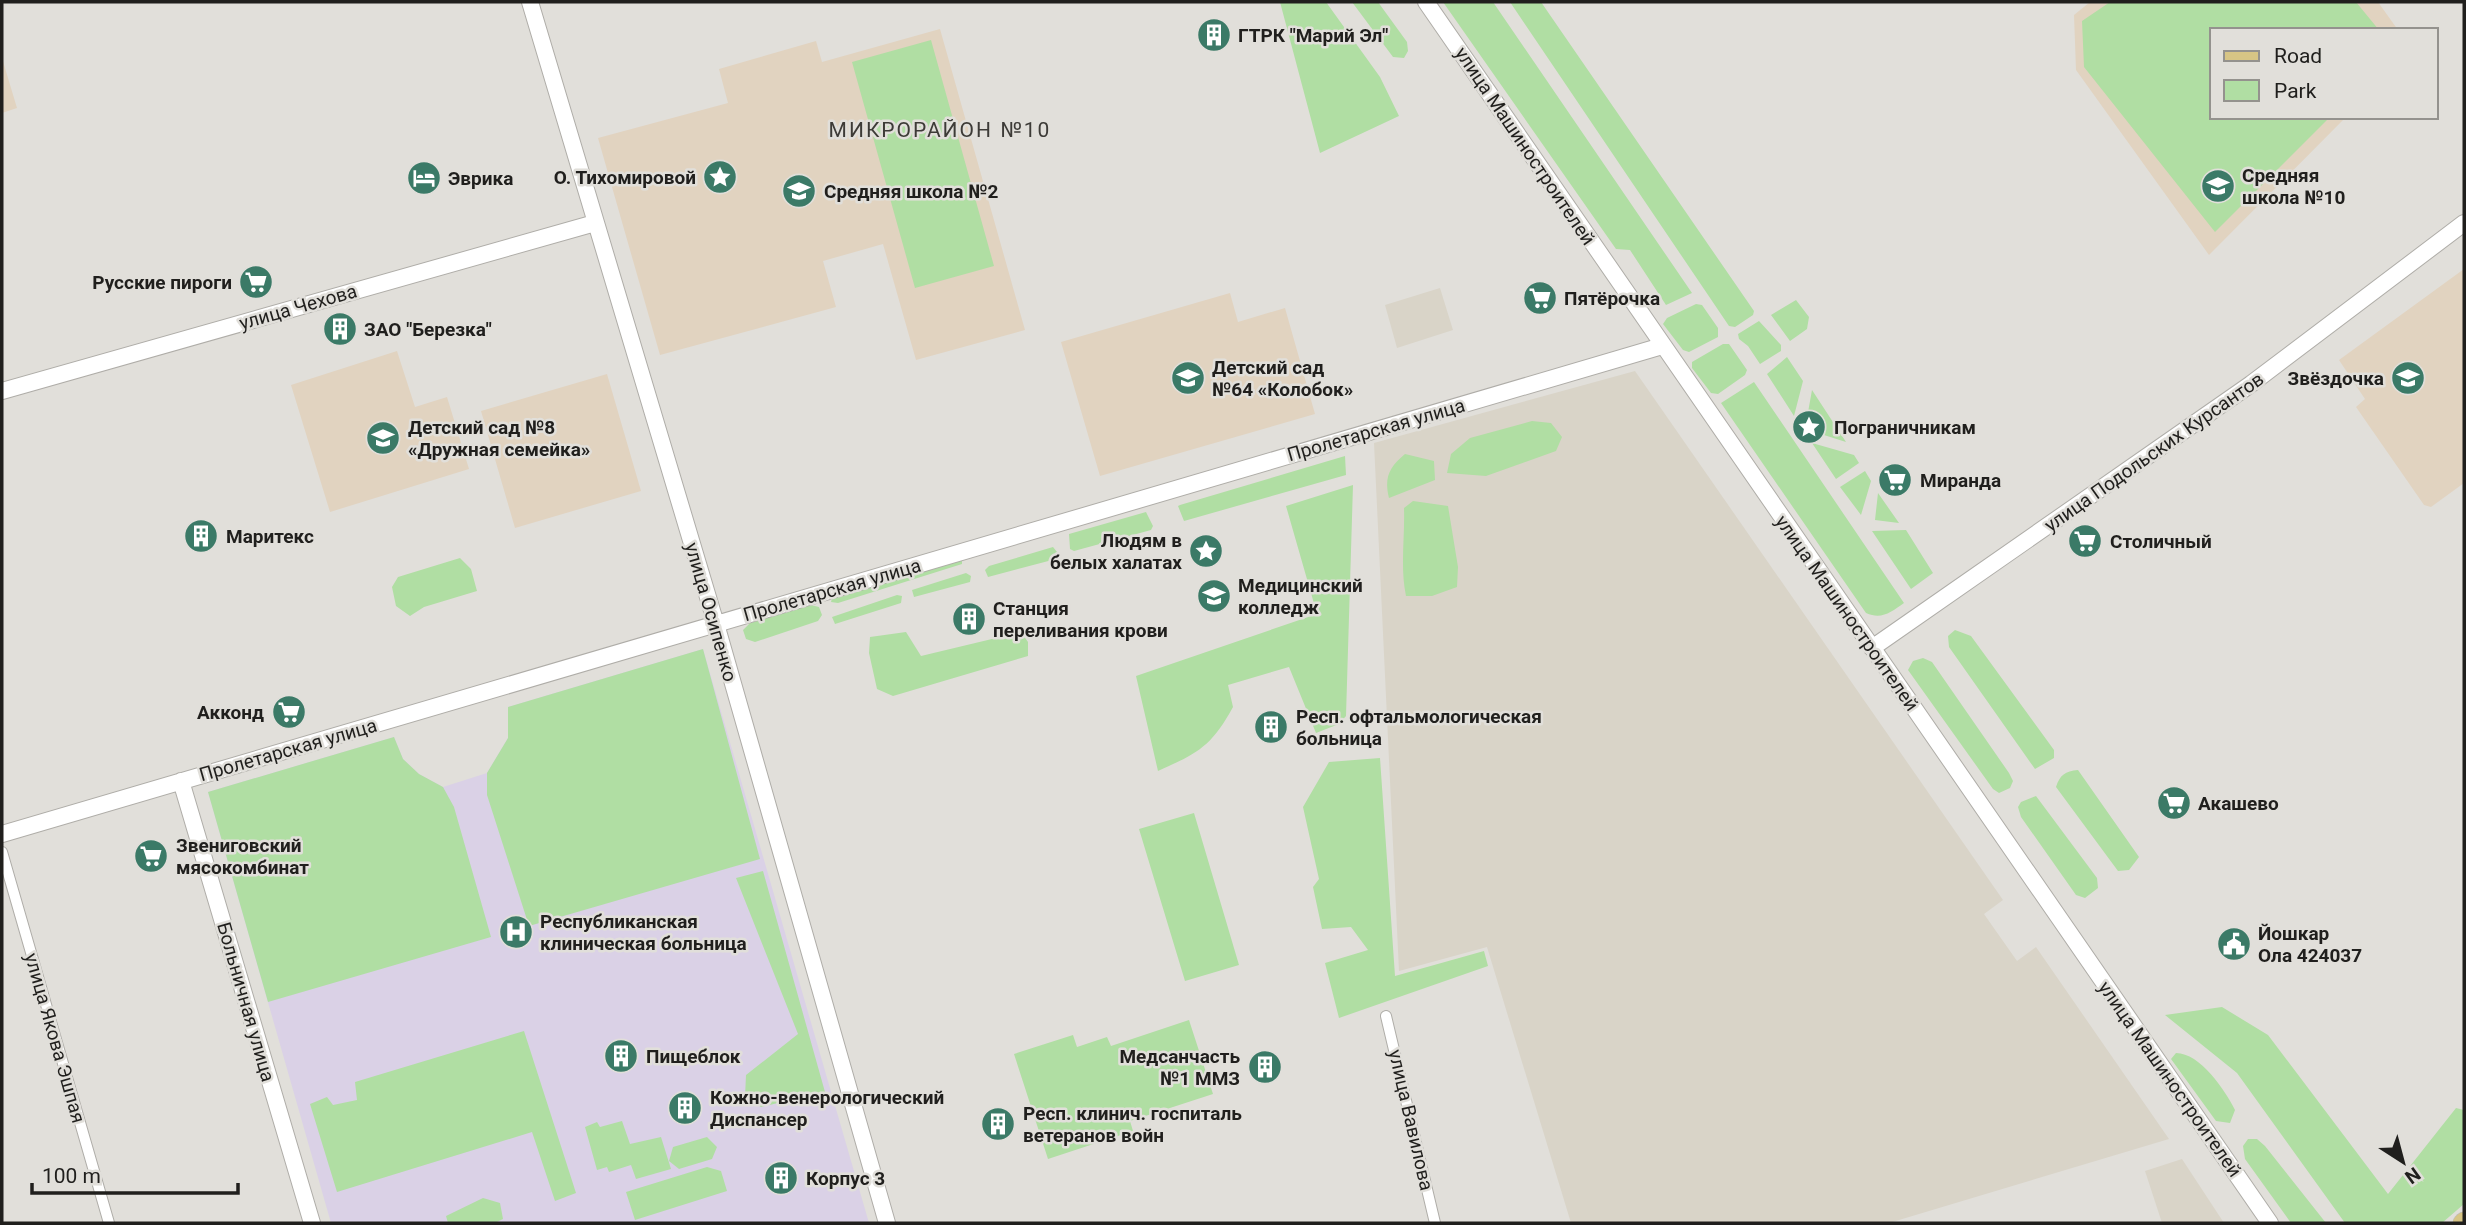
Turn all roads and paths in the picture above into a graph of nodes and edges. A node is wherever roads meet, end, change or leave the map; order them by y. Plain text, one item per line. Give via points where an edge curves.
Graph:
1 (530, 2) edge
2 (1426, 2) edge
3 (595, 223) junction
4 (2464, 223) edge
5 (1662, 346) junction
6 (2, 391) edge
7 (716, 624) junction
8 (1871, 648) junction
9 (181, 781) junction
10 (2, 834) edge
11 (2, 852) edge
12 (1386, 1016) dead end
13 (109, 1223) edge
14 (312, 1223) edge
15 (887, 1223) edge
16 (1435, 1223) edge
17 (2270, 1223) edge

1 - 3 street, улица Осипенко
2 - 5 street, улица Машиностроителей
3 - 6 street, улица Чехова
3 - 7 street, улица Осипенко
4 - 8 street, улица Подольских Курсантов via 2251,384
5 - 7 street, Пролетарская улица
5 - 8 street, улица Машиностроителей
7 - 9 street, Пролетарская улица
7 - 15 street, улица Осипенко
8 - 17 street, улица Машиностроителей
9 - 10 street, Пролетарская улица
9 - 14 street, Больничная улица
11 - 13 street, улица Якова Эшпая
12 - 16 street, улица Вавилова

